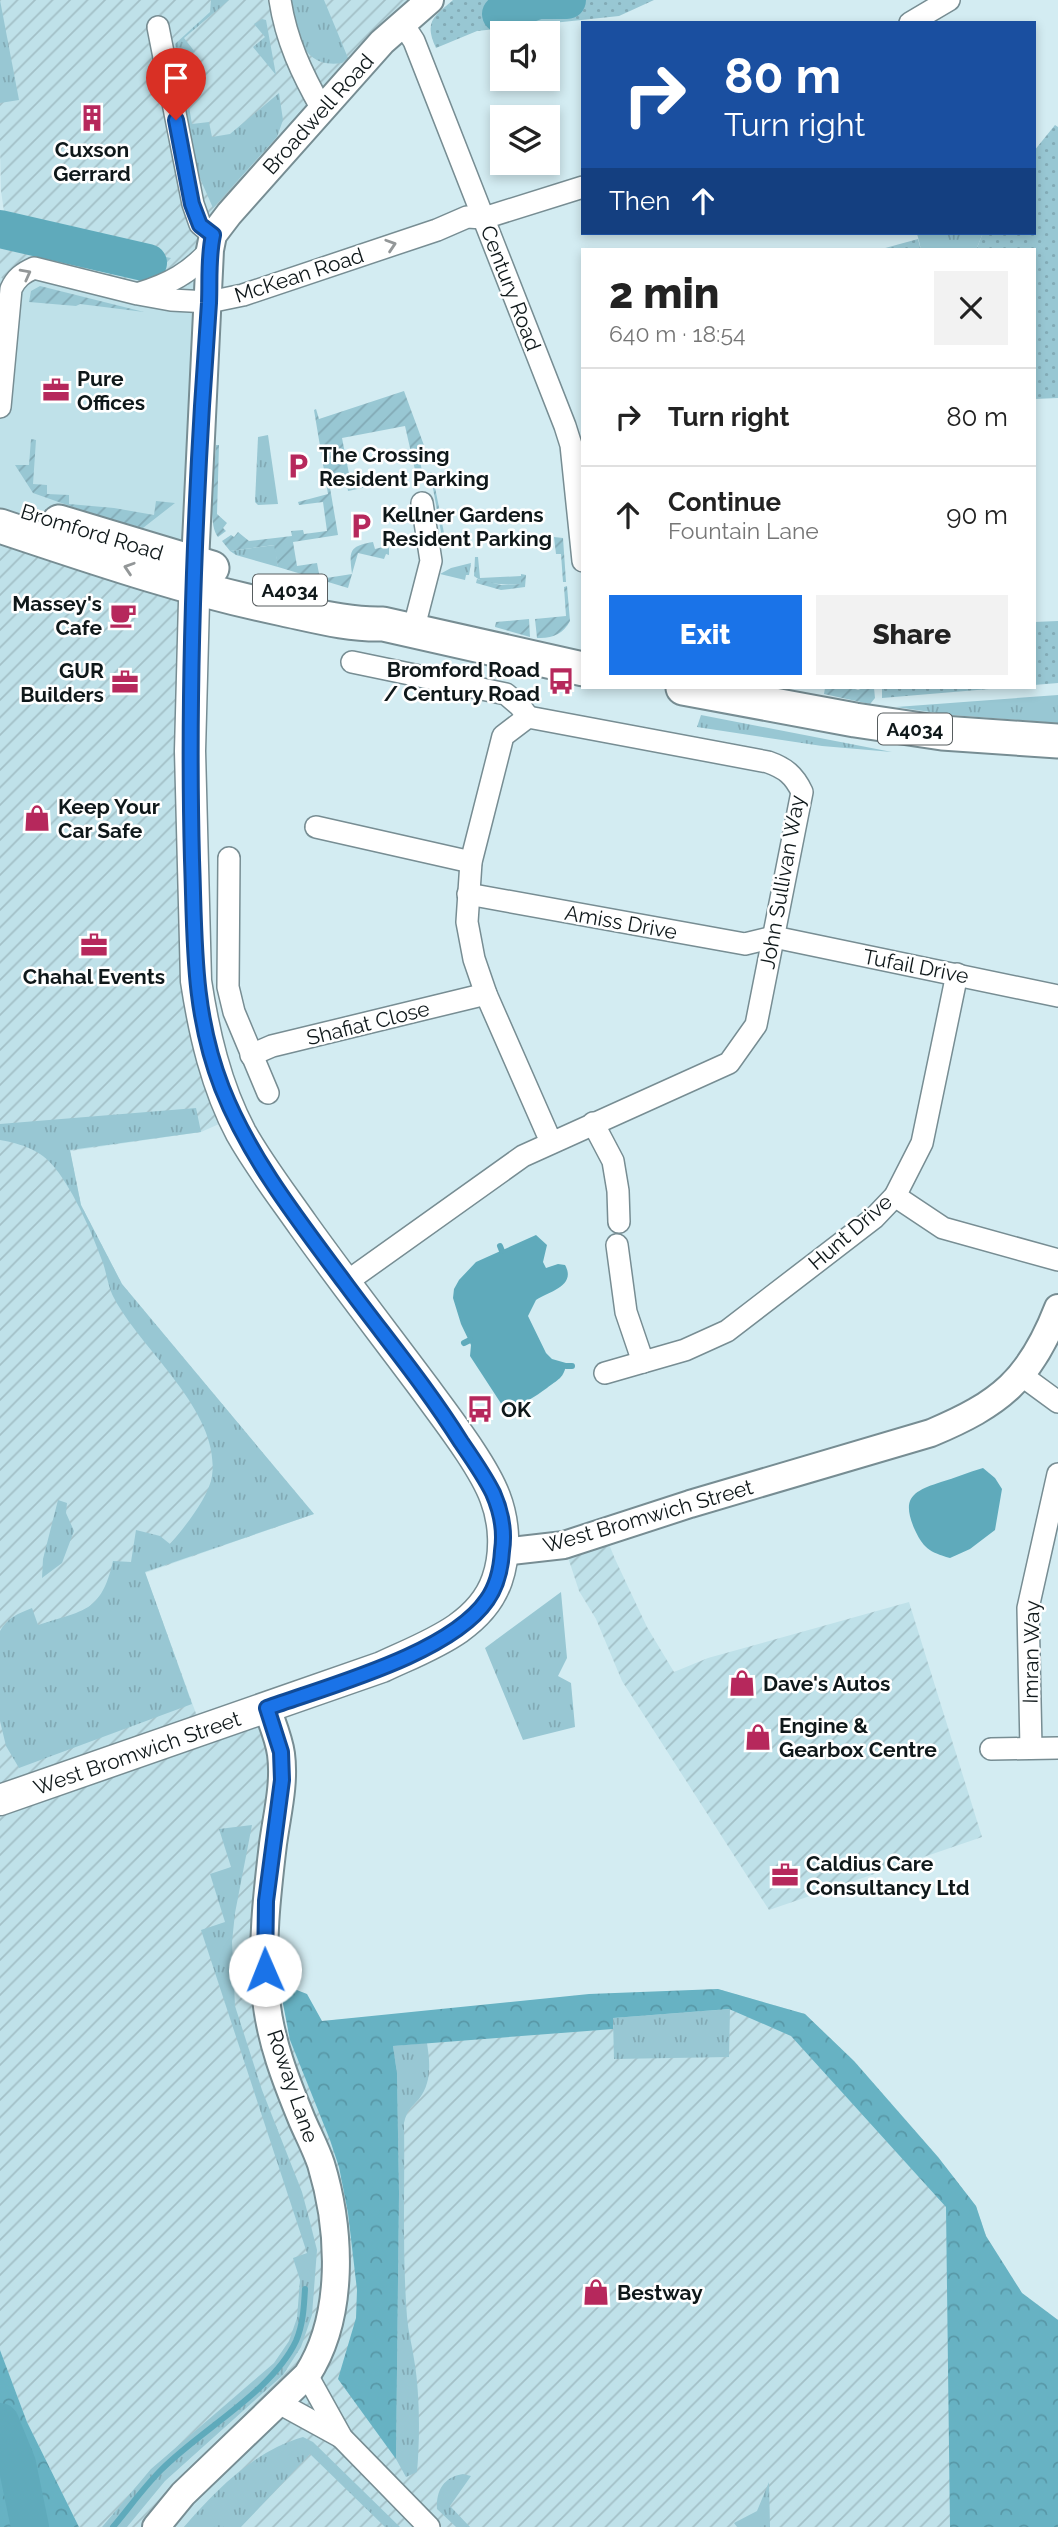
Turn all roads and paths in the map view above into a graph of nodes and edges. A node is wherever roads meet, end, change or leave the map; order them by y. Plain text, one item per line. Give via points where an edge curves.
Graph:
1 (280, 0) edge
2 (430, 0) edge
3 (949, 0) edge
4 (914, 21) edge
5 (403, 24) junction
6 (158, 27) dead end
7 (322, 109) junction
8 (581, 188) edge
9 (484, 218) junction
10 (211, 243) junction
11 (138, 294) junction
12 (209, 302) junction
13 (0, 407) edge
14 (574, 425) edge
15 (422, 503) dead end
16 (0, 504) edge
17 (0, 515) edge
18 (0, 526) edge
19 (40, 539) junction
20 (581, 542) edge
21 (194, 575) junction
22 (398, 628) junction
23 (352, 663) dead end
24 (581, 669) edge
25 (688, 689) edge
26 (528, 718) junction
27 (976, 737) junction
28 (1058, 741) edge
29 (1058, 760) edge
30 (316, 827) dead end
31 (229, 858) dead end
32 (471, 862) junction
33 (468, 894) junction
34 (774, 937) junction
35 (957, 974) junction
36 (486, 994) junction
37 (1058, 996) edge
38 (251, 1055) junction
39 (268, 1093) dead end
40 (593, 1124) junction
41 (551, 1142) junction
42 (895, 1196) junction
43 (619, 1222) dead end
44 (617, 1245) dead end
45 (1058, 1260) edge
46 (345, 1283) junction
47 (1058, 1308) edge
48 (643, 1362) junction
49 (605, 1373) dead end
50 (1021, 1375) junction
51 (1058, 1402) edge
52 (1058, 1474) edge
53 (502, 1552) junction
54 (267, 1708) junction
55 (1031, 1748) junction
56 (1058, 1748) edge
57 (991, 1749) dead end
58 (0, 1800) edge
59 (307, 2375) junction
60 (279, 2403) junction
61 (342, 2438) junction
62 (156, 2527) edge
63 (429, 2527) edge

1 - 7 street via 286,33
2 - 5 street, Broadwell Road
3 - 4 street
5 - 7 street, Broadwell Road
5 - 9 street, Century Road via 414,41
6 - 10 street via 192,204
7 - 10 street, Broadwell Road via 229,214
8 - 9 street, McKean Road
12 -> 9 street, McKean Road via 243,295 467,217
9 - 14 street, Century Road
10 - 11 street via 195,267 169,284
10 - 12 street
11 - 12 street, McKean Road
13 -> 11 street, McKean Road via 10,289 24,273 34,268
12 - 21 street
14 - 20 street, Century Road via 571,444
15 - 22 street via 431,561
16 - 21 main road, Bromford Road / A4034
17 - 19 main road via 32,526
18 - 19 main road, Bromford Road / A4034
21 -> 19 main road, Bromford Road / A4034
21 - 22 main road, Bromford Road / A4034 via 361,612
21 - 46 main road via 191,801 201,1017 240,1132
22 - 24 main road, Bromford Road / A4034
23 - 26 street via 506,694
25 - 27 main road, A4034
26 - 32 street via 503,736
26 - 34 street, John Sullivan Way via 768,762 796,778 802,792
27 - 28 main road, A4034
27 - 29 main road, A4034
30 - 32 street
31 - 38 street via 228,987
32 - 33 street
33 - 34 street, Amiss Drive via 745,944
33 - 36 street via 467,922
34 - 35 street, Tufail Drive
34 - 40 street, John Sullivan Way via 756,1025 729,1063
35 - 37 street, Tufail Drive
35 - 42 street, Hunt Drive via 922,1143
36 - 38 street, Shafiat Close
36 - 41 street
38 - 39 street
40 - 41 street, John Sullivan Way
40 - 43 street via 612,1161
41 - 46 street, John Sullivan Way via 523,1156
42 - 45 street via 943,1228
42 - 48 street, Hunt Drive via 874,1218 727,1331
44 - 48 street via 626,1312
46 - 53 main road via 444,1415 484,1477 500,1514
47 - 50 street, West Bromwich Street via 1041,1350
48 - 49 street, Hunt Drive
50 - 51 street
50 - 53 street, West Bromwich Street via 988,1406 931,1433 564,1545
52 - 55 street, Imran Way via 1028,1608
53 - 54 main road, West Bromwich Street via 498,1578 488,1598 452,1632 382,1667
54 - 58 main road, West Bromwich Street
54 - 59 street, Roway Lane via 281,1752 282,1780 266,1901 266,1997 281,2066 321,2164 334,2247 333,2310 320,2355
55 - 56 street
55 - 57 street
59 - 60 street, Roway Lane
59 - 61 street
60 - 61 street
60 - 62 street, Roway Lane via 183,2494
61 - 63 street

